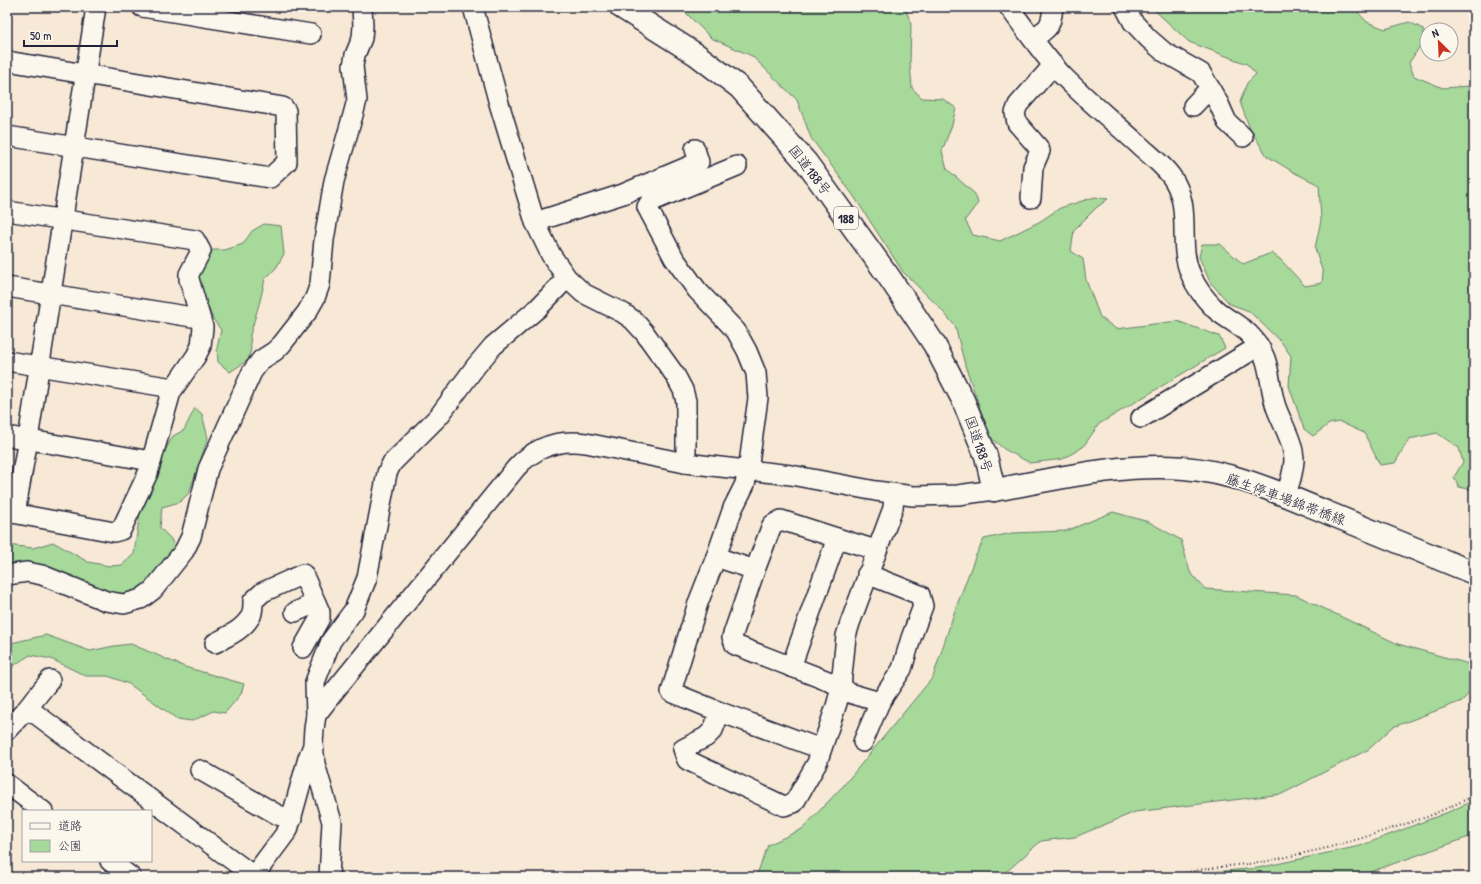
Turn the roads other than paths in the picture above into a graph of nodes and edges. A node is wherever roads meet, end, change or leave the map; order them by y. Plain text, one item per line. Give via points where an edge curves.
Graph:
1 (96, 7) edge
2 (142, 7) edge
3 (362, 7) edge
4 (473, 7) edge
5 (621, 7) edge
6 (1009, 7) edge
7 (1053, 7) edge
8 (1125, 7) edge
9 (311, 34) dead end
10 (1033, 38) junction
11 (7, 61) edge
12 (1055, 66) junction
13 (85, 74) junction
14 (1210, 88) junction
15 (1193, 106) dead end
16 (7, 136) edge
17 (1243, 137) dead end
18 (73, 146) junction
19 (695, 149) dead end
20 (737, 166) dead end
21 (1031, 198) dead end
22 (7, 211) edge
23 (62, 220) junction
24 (535, 222) junction
25 (567, 278) junction
26 (7, 287) edge
27 (51, 293) junction
28 (199, 315) junction
29 (1260, 346) junction
30 (7, 361) edge
31 (39, 366) junction
32 (172, 390) junction
33 (1141, 418) dead end
34 (7, 436) edge
35 (28, 439) junction
36 (151, 461) junction
37 (685, 462) junction
38 (748, 471) junction
39 (994, 490) junction
40 (894, 494) junction
41 (1286, 496) junction
42 (11, 512) edge
43 (837, 538) junction
44 (876, 550) junction
45 (716, 557) junction
46 (755, 570) junction
47 (1474, 573) edge
48 (867, 574) junction
49 (7, 575) edge
50 (318, 610) junction
51 (295, 612) dead end
52 (348, 620) junction
53 (215, 643) dead end
54 (303, 648) dead end
55 (791, 667) junction
56 (50, 680) dead end
57 (841, 686) junction
58 (880, 702) junction
59 (26, 710) junction
60 (720, 712) junction
61 (316, 716) junction
62 (7, 730) edge
63 (863, 742) dead end
64 (313, 744) junction
65 (821, 749) junction
66 (200, 770) dead end
67 (7, 784) edge
68 (43, 810) edge
69 (292, 819) junction
70 (111, 862) edge
71 (131, 877) edge
72 (254, 877) edge
73 (329, 877) edge

1 - 13 street
2 - 9 street
3 - 49 street via 362,38 355,54 354,66 356,100 334,181 320,284 307,312 282,344 252,372 208,469 191,537 184,552 153,590 141,599 124,604 106,601 42,575 27,572
4 - 24 street
5 - 39 main road, 国道188号 / 188 via 697,54 739,87 806,162 934,344 963,400 986,456
6 - 10 street
7 - 10 street via 1048,29
8 - 14 street via 1133,22 1164,52 1202,72
10 - 12 street
11 - 13 street
12 - 21 street via 1018,106 1015,113 1018,123 1040,151 1033,167
12 - 29 street via 1171,176 1181,193 1185,257 1191,276 1201,294 1216,310 1249,334
13 - 18 street
13 - 18 street via 283,107 286,111 287,162 270,178
14 - 15 street
14 - 17 street via 1227,122
16 - 18 street
18 - 23 street
19 - 24 street via 699,162 623,194
20 - 38 street via 650,202 647,207 674,258 697,290 736,331 756,372 758,398
22 - 23 street
23 - 27 street
23 - 28 street via 195,240 201,251 189,274
24 - 25 street via 551,255
25 - 37 street via 583,293 633,320 675,375 686,401
25 - 52 street via 538,308 493,346 439,416 392,462 387,473 367,578
26 - 27 street
27 - 28 street via 192,317
27 - 31 street
28 - 32 street via 203,327 201,346
29 - 33 street
29 - 41 street via 1269,369 1276,406 1292,446 1294,460
30 - 31 street
31 - 32 street via 167,387
31 - 35 street
32 - 36 street
34 - 35 street
35 - 36 street
35 - 42 street
36 - 42 street via 148,473 121,530 114,532
37 - 38 street
37 - 61 street via 575,441 553,444 533,453 516,468
38 - 40 street via 791,475
38 - 45 street
39 - 40 street via 958,495
39 - 41 main road, 藤生停車場錦帯橋線 via 1109,470 1143,467 1184,468 1222,475
40 - 44 street via 893,508
41 - 47 main road, 藤生停車場錦帯橋線
43 - 44 street
43 - 46 street via 781,520 772,525
43 - 55 street
44 - 48 street
45 - 46 street
45 - 60 street via 698,602 671,692
46 - 55 street via 732,637 735,645
48 - 57 street via 846,636
48 - 58 street via 920,595 923,606 902,669
50 - 51 street
50 - 52 street
50 - 53 street via 303,574 264,592 253,601 251,616 242,627
50 - 54 street
52 - 61 street via 331,641 315,682
55 - 57 street
56 - 59 street
57 - 58 street via 849,693
57 - 65 street
58 - 63 street
59 - 62 street
59 - 72 street via 37,715
60 - 65 street
60 - 65 street via 706,737 683,749 687,760 784,806 794,803 817,763
61 - 64 street
64 - 69 street
64 - 73 street via 332,822
66 - 69 street via 278,814
67 - 68 street
69 - 72 street via 288,830
70 - 71 street

